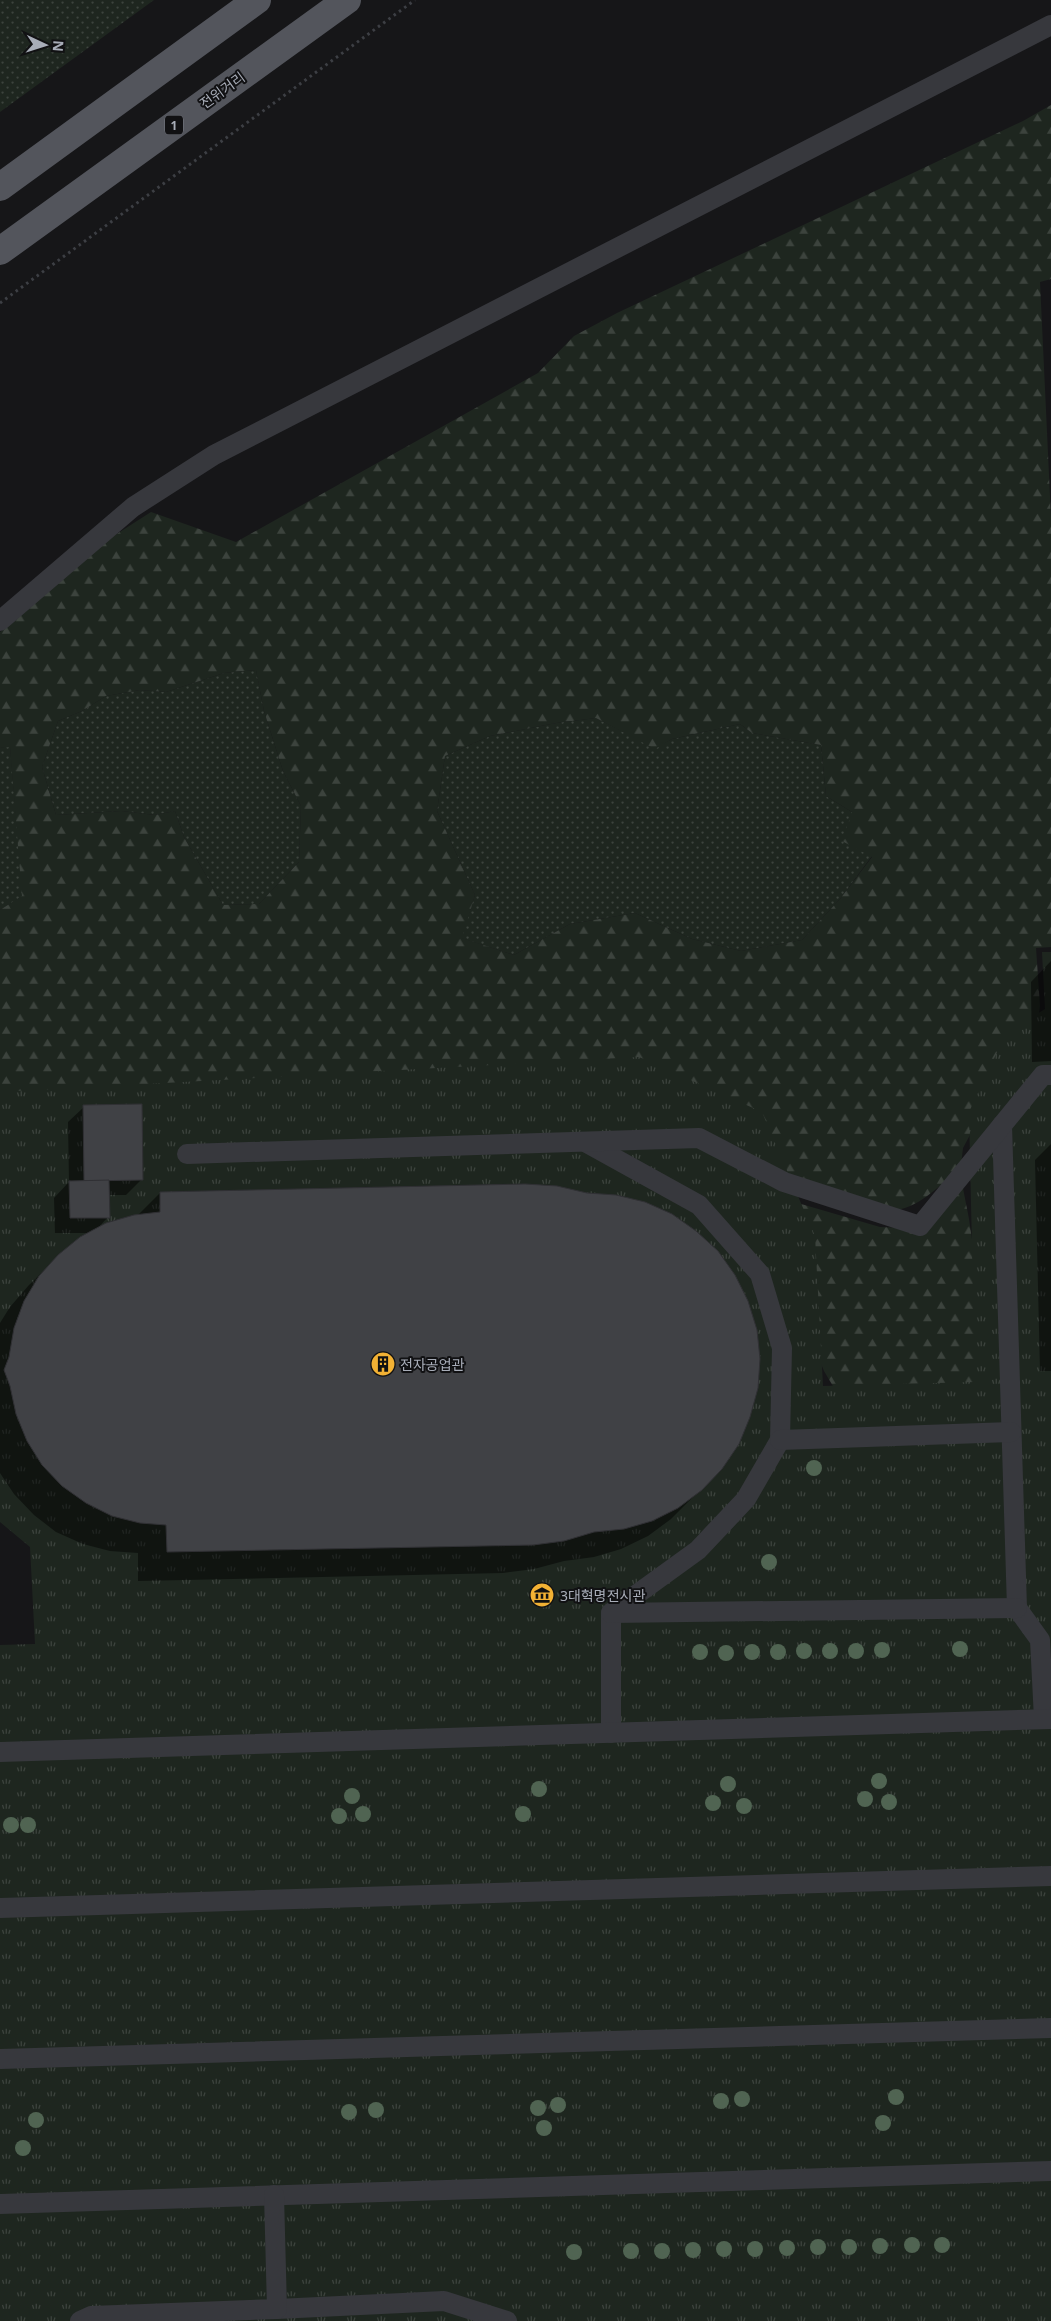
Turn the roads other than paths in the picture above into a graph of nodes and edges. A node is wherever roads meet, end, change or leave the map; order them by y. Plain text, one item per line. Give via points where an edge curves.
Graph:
1 (257, 0) edge
2 (347, 0) edge
3 (1051, 25) edge
4 (0, 187) edge
5 (0, 251) edge
6 (0, 620) edge
7 (1051, 1075) edge
8 (1002, 1125) junction
9 (585, 1142) junction
10 (187, 1154) dead end
11 (1011, 1432) junction
12 (780, 1440) junction
13 (1017, 1608) junction
14 (611, 1613) junction
15 (1047, 1719) edge
16 (611, 1732) junction
17 (0, 1752) edge
18 (1051, 1876) edge
19 (0, 1908) edge
20 (1051, 2028) edge
21 (0, 2059) edge
22 (1051, 2171) edge
23 (274, 2195) junction
24 (0, 2204) edge
25 (277, 2308) junction
26 (80, 2321) edge
27 (507, 2321) edge

1 - 4 main road
2 - 5 main road, 전위거리 / 1
3 - 6 lane via 214,455 133,507
7 - 8 lane via 1043,1075
8 - 9 lane via 920,1226 784,1182 698,1138
8 - 11 lane
9 - 10 lane
9 - 12 lane via 699,1204 760,1274 782,1348
11 - 12 lane
11 - 13 lane
12 - 14 lane via 746,1499 698,1550
13 - 14 lane
13 - 15 lane via 1040,1640
14 - 16 lane
15 - 16 lane
16 - 17 lane
18 - 19 lane
20 - 21 lane
22 - 23 lane
23 - 24 lane
23 - 25 lane
25 - 26 lane via 91,2316
25 - 27 lane via 444,2301

